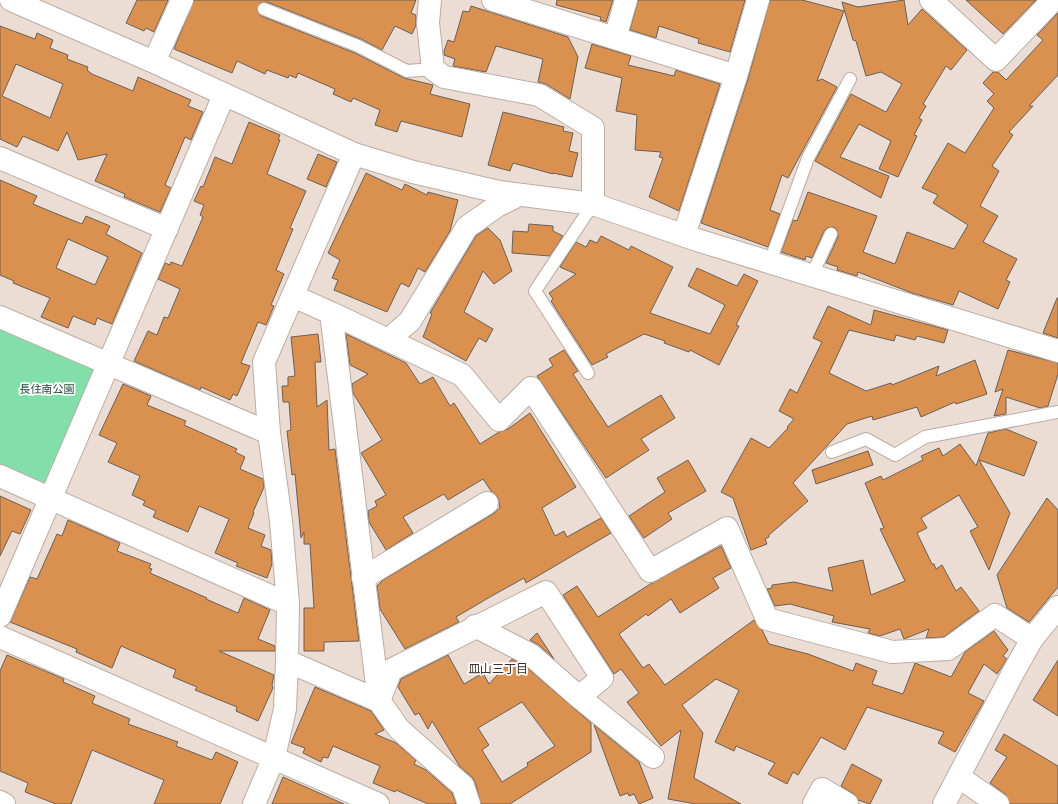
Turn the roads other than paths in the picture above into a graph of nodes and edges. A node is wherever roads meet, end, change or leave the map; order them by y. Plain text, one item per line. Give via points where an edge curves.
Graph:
1 (11, 0) edge
2 (182, 0) edge
3 (430, 0) edge
4 (493, 0) edge
5 (626, 0) edge
6 (758, 0) edge
7 (931, 0) edge
8 (1053, 0) edge
9 (264, 9) dead end
10 (615, 38) junction
11 (154, 62) junction
12 (433, 69) junction
13 (736, 76) junction
14 (850, 79) dead end
15 (224, 95) junction
16 (354, 154) junction
17 (0, 158) edge
18 (519, 195) junction
19 (593, 204) junction
20 (167, 229) junction
21 (831, 234) dead end
22 (684, 235) junction
23 (770, 262) junction
24 (812, 275) junction
25 (293, 296) junction
26 (331, 313) junction
27 (0, 317) edge
28 (388, 340) junction
29 (1058, 351) edge
30 (109, 363) junction
31 (588, 373) dead end
32 (1058, 412) edge
33 (268, 433) junction
34 (832, 452) dead end
35 (0, 476) edge
36 (51, 498) junction
37 (487, 503) dead end
38 (364, 578) junction
39 (288, 604) junction
40 (1058, 607) edge
41 (0, 616) edge
42 (475, 626) junction
43 (0, 637) edge
44 (1032, 639) junction
45 (287, 661) junction
46 (579, 697) junction
47 (379, 702) junction
48 (274, 757) junction
49 (653, 757) dead end
50 (959, 777) junction
51 (0, 802) edge
52 (4, 804) edge
53 (254, 804) edge
54 (378, 804) edge
55 (469, 804) edge
56 (814, 804) edge
57 (847, 804) edge
58 (944, 804) edge
59 (998, 804) edge

1 - 11 street
2 - 11 street
3 - 12 street via 428,23
4 - 10 street
5 - 10 street
6 - 13 street
7 - 8 street via 996,60
9 - 12 lane via 358,46 407,71
10 - 13 street
11 - 15 street
12 - 19 street via 444,77 539,96 593,128
13 - 22 street
14 - 23 lane via 808,158
15 - 16 street
15 - 20 street
16 - 18 street via 413,172
16 - 25 street
17 - 20 street
18 - 19 street
18 - 28 street via 497,206 467,227 410,320
19 - 22 street
19 - 31 lane via 535,291
20 - 30 street
21 - 24 lane
22 - 23 street
23 - 24 street
24 - 29 street
25 - 26 street
25 - 33 street via 264,362
26 - 28 street
26 - 38 street
27 - 30 street
28 - 44 street via 462,375 499,420 531,388 650,571 727,528 767,619 892,652 948,649 994,615
30 - 33 street
30 - 36 street
32 - 34 lane via 925,437 894,455 866,439
33 - 39 street via 281,521
35 - 36 street
36 - 39 street
36 - 41 street
37 - 38 street
38 - 47 street
39 - 45 street
40 - 44 street
42 - 46 street via 531,655
42 - 46 street via 546,592 602,678
42 - 47 street via 391,670
43 - 48 street
44 - 50 street
45 - 47 street
45 - 48 street via 285,709
46 - 49 street
47 - 55 street via 399,729 463,786
48 - 53 street
48 - 54 street
50 - 58 street
50 - 59 street
51 - 52 street
56 - 57 street via 822,790

